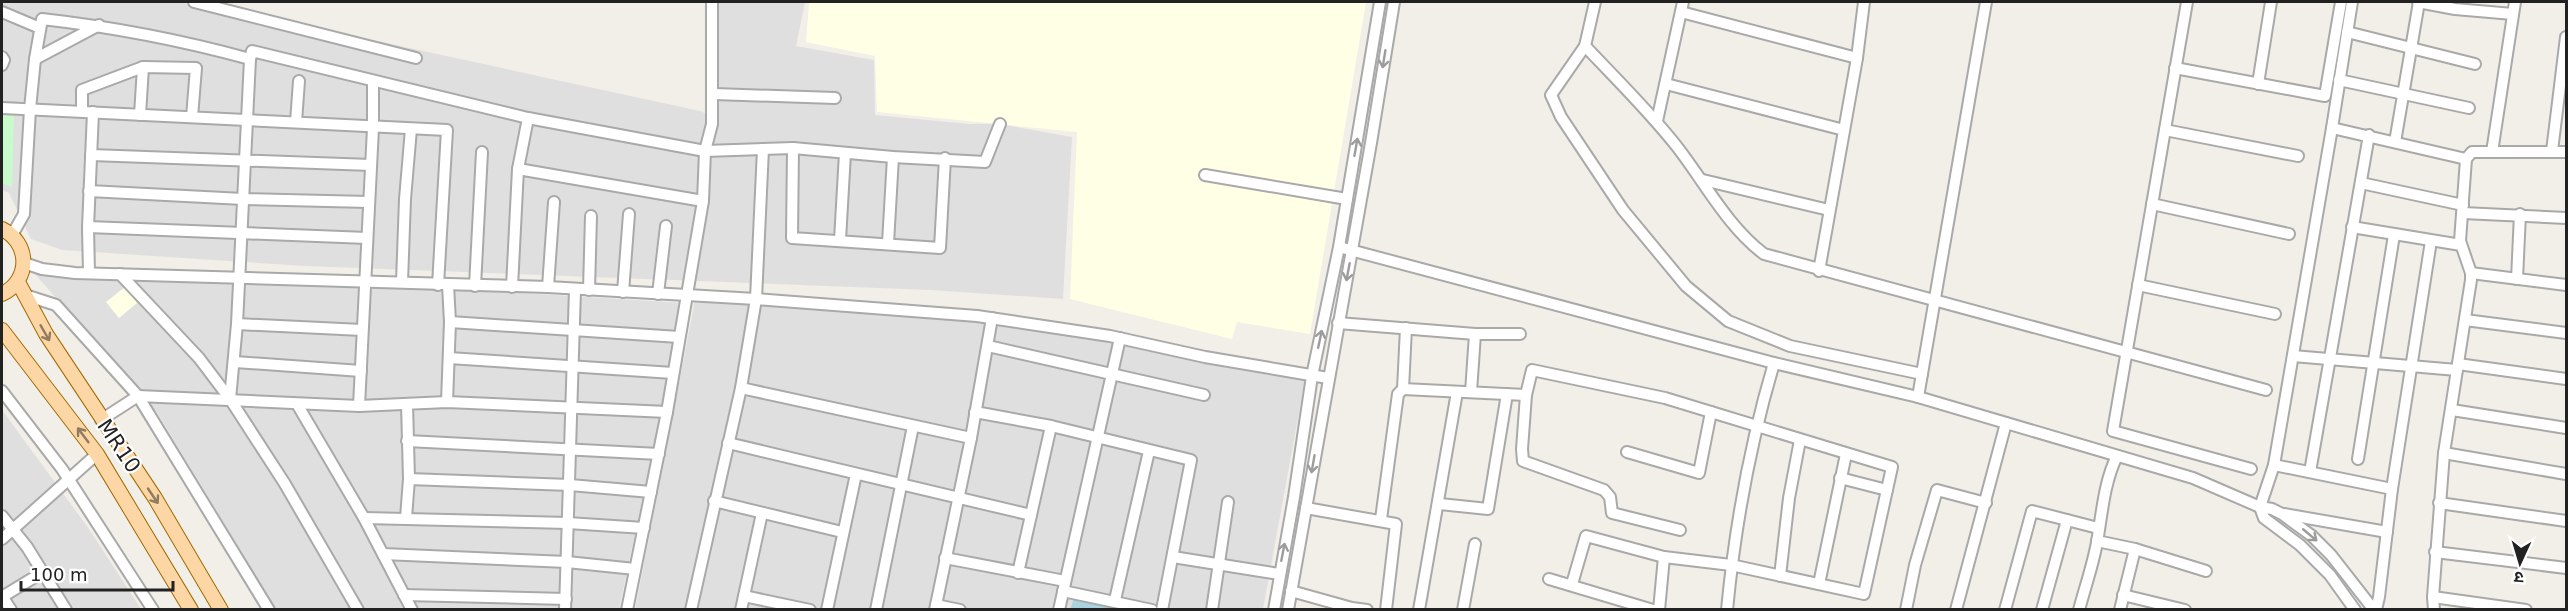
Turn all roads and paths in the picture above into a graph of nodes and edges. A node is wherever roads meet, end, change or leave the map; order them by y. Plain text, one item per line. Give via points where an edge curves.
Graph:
1 (200, 2) edge
2 (712, 2) edge
3 (1380, 2) edge
4 (1394, 2) edge
5 (1595, 2) edge
6 (1864, 2) edge
7 (1984, 2) edge
8 (2187, 2) edge
9 (2271, 2) edge
10 (2341, 2) edge
11 (2352, 2) edge
12 (2419, 2) edge
13 (2515, 2) edge
14 (1682, 7) edge
15 (2, 12) edge
16 (2512, 14) junction
17 (99, 25) junction
18 (40, 28) junction
19 (2347, 32) junction
20 (2566, 37) edge
21 (1585, 46) junction
22 (2412, 47) junction
23 (2, 57) edge
24 (416, 58) dead end
25 (1857, 58) junction
26 (35, 59) junction
27 (250, 59) junction
28 (2475, 64) dead end
29 (2, 65) edge
30 (143, 67) junction
31 (2175, 68) junction
32 (2339, 80) junction
33 (299, 81) dead end
34 (373, 81) junction
35 (1666, 84) junction
36 (2258, 84) junction
37 (714, 94) junction
38 (2402, 94) junction
39 (834, 98) dead end
40 (2, 108) edge
41 (2469, 108) dead end
42 (30, 109) junction
43 (88, 111) junction
44 (140, 115) junction
45 (192, 117) junction
46 (528, 118) junction
47 (247, 120) junction
48 (1657, 121) junction
49 (296, 122) junction
50 (1000, 124) dead end
51 (373, 128) junction
52 (2332, 128) junction
53 (411, 129) junction
54 (1844, 130) junction
55 (2165, 130) junction
56 (2369, 135) junction
57 (2395, 142) junction
58 (763, 148) junction
59 (794, 148) junction
60 (705, 151) junction
61 (2552, 151) junction
62 (482, 152) dead end
63 (2492, 152) junction
64 (2566, 152) edge
65 (845, 153) junction
66 (91, 155) junction
67 (2298, 156) dead end
68 (893, 157) junction
69 (945, 158) junction
70 (245, 159) junction
71 (2466, 159) junction
72 (372, 165) junction
73 (518, 169) junction
74 (1205, 175) dead end
75 (1703, 180) junction
76 (2361, 183) junction
77 (89, 191) junction
78 (1347, 199) junction
79 (243, 200) junction
80 (703, 201) junction
81 (369, 202) junction
82 (554, 202) dead end
83 (2152, 204) junction
84 (2463, 209) junction
85 (1829, 210) junction
86 (629, 214) dead end
87 (2520, 214) junction
88 (591, 216) dead end
89 (2566, 218) edge
90 (666, 226) dead end
91 (88, 227) junction
92 (2352, 227) junction
93 (5, 230) edge
94 (242, 232) junction
95 (2289, 234) dead end
96 (2394, 235) junction
97 (368, 238) junction
98 (840, 240) junction
99 (2431, 242) junction
100 (888, 243) junction
101 (2461, 245) junction
102 (1339, 247) junction
103 (1352, 250) junction
104 (24, 263) junction
105 (1819, 271) junction
106 (89, 273) junction
107 (2471, 273) junction
108 (120, 274) junction
109 (2566, 278) edge
110 (239, 279) junction
111 (2517, 279) junction
112 (366, 281) junction
113 (18, 282) junction
114 (402, 282) junction
115 (443, 285) junction
116 (2138, 285) junction
117 (2566, 285) edge
118 (475, 286) junction
119 (512, 287) junction
120 (548, 287) junction
121 (575, 289) junction
122 (589, 290) junction
123 (623, 292) junction
124 (2, 294) edge
125 (658, 294) junction
126 (25, 295) junction
127 (685, 297) junction
128 (756, 299) junction
129 (1935, 300) junction
130 (2275, 314) dead end
131 (992, 318) junction
132 (2465, 320) junction
133 (450, 322) junction
134 (1338, 323) junction
135 (237, 324) junction
136 (1406, 328) junction
137 (573, 329) junction
138 (2, 330) edge
139 (362, 330) junction
140 (2566, 333) edge
141 (1475, 334) junction
142 (1520, 334) dead end
143 (679, 337) junction
144 (1120, 338) junction
145 (988, 346) junction
146 (2126, 354) junction
147 (2293, 356) junction
148 (449, 358) junction
149 (2330, 360) junction
150 (234, 362) junction
151 (2372, 362) junction
152 (1774, 363) junction
153 (574, 364) junction
154 (2412, 365) junction
155 (2458, 367) junction
156 (361, 371) junction
157 (673, 373) junction
158 (1922, 374) junction
159 (1112, 375) junction
160 (1312, 376) junction
161 (1328, 378) junction
162 (2566, 379) edge
163 (741, 388) junction
164 (1402, 389) junction
165 (2266, 390) dead end
166 (2, 391) edge
167 (1458, 392) junction
168 (1470, 392) junction
169 (1507, 394) junction
170 (1526, 395) junction
171 (138, 396) junction
172 (1204, 396) dead end
173 (1918, 397) junction
174 (230, 399) junction
175 (447, 402) junction
176 (297, 404) junction
177 (407, 404) junction
178 (359, 406) junction
179 (571, 409) junction
180 (2452, 410) junction
181 (667, 412) junction
182 (975, 412) junction
183 (1712, 412) junction
184 (102, 420) junction
185 (2006, 423) junction
186 (1756, 425) junction
187 (914, 426) junction
188 (1051, 426) junction
189 (2566, 428) edge
190 (1099, 437) junction
191 (971, 438) junction
192 (1800, 440) junction
193 (407, 441) junction
194 (728, 443) junction
195 (571, 448) junction
196 (1149, 451) junction
197 (1627, 452) dead end
198 (2444, 453) junction
199 (97, 454) junction
200 (659, 454) junction
201 (1846, 454) junction
202 (2117, 456) junction
203 (2358, 459) dead end
204 (2274, 465) junction
205 (2251, 469) dead end
206 (2310, 472) junction
207 (856, 474) junction
208 (2566, 474) edge
209 (1840, 478) junction
210 (69, 479) junction
211 (409, 479) junction
212 (902, 484) junction
213 (570, 485) junction
214 (2392, 489) junction
215 (1887, 490) junction
216 (651, 492) junction
217 (957, 498) junction
218 (714, 501) junction
219 (1228, 502) dead end
220 (1986, 503) junction
221 (2439, 503) junction
222 (1440, 504) junction
223 (2260, 507) junction
224 (1306, 508) junction
225 (762, 513) junction
226 (1031, 514) junction
227 (2282, 514) junction
228 (2, 516) edge
229 (364, 518) junction
230 (406, 518) junction
231 (1381, 519) junction
232 (2067, 520) junction
233 (2566, 520) edge
234 (568, 523) junction
235 (644, 528) junction
236 (2098, 528) junction
237 (12, 529) junction
238 (1680, 530) dead end
239 (842, 532) junction
240 (2387, 532) junction
241 (2, 539) edge
242 (2097, 541) junction
243 (1475, 544) dead end
244 (2135, 549) junction
245 (2435, 552) junction
246 (383, 554) junction
247 (1173, 557) junction
248 (1664, 557) junction
249 (945, 558) junction
250 (567, 562) junction
251 (1218, 565) junction
252 (1731, 565) junction
253 (2566, 568) edge
254 (635, 569) junction
255 (2206, 571) dead end
256 (43, 572) junction
257 (1018, 573) junction
258 (1279, 574) junction
259 (1780, 576) junction
260 (1549, 579) dead end
261 (1572, 584) junction
262 (1819, 584) junction
263 (1064, 586) junction
264 (1291, 591) junction
265 (404, 595) junction
266 (2123, 595) junction
267 (2, 596) edge
268 (744, 596) junction
269 (2433, 597) junction
270 (1115, 600) junction
271 (565, 604) edge
272 (936, 607) edge
273 (11, 609) edge
274 (66, 609) edge
275 (153, 609) edge
276 (191, 609) edge
277 (222, 609) edge
278 (269, 609) edge
279 (358, 609) edge
280 (412, 609) edge
281 (627, 609) edge
282 (691, 609) edge
283 (741, 609) edge
284 (810, 609) edge
285 (827, 609) edge
286 (876, 609) edge
287 (960, 609) edge
288 (1059, 609) edge
289 (1152, 609) edge
290 (1162, 609) edge
291 (1212, 609) edge
292 (1274, 609) edge
293 (1288, 609) edge
294 (1352, 609) edge
295 (1367, 609) edge
296 (1386, 609) edge
297 (1419, 609) edge
298 (1463, 609) edge
299 (1653, 609) edge
300 (1659, 609) edge
301 (1726, 609) edge
302 (1906, 609) edge
303 (1956, 609) edge
304 (2005, 609) edge
305 (2042, 609) edge
306 (2079, 609) edge
307 (2120, 609) edge
308 (2185, 609) edge
309 (2355, 609) edge
310 (2375, 609) edge
311 (2434, 609) edge
312 (2526, 609) edge

1 - 24 street
2 - 37 street
78 -> 3 street
4 -> 103 street
5 - 21 street
6 - 25 street
7 - 129 street
8 - 31 street
9 - 36 street
10 - 36 street via 2325,96
11 - 19 street
12 - 16 street
12 - 22 street
13 - 16 street
14 - 25 street
14 - 35 street
15 - 18 street
16 - 63 street
17 - 18 street via 42,19
17 - 26 street
17 - 27 street
18 - 26 street
19 - 22 street
19 - 32 street
20 - 61 street
21 - 48 street
21 - 158 street via 1551,96 1623,210 1686,286 1728,321 1790,346
22 - 28 street
22 - 38 street
23 - 29 street
25 - 54 street
26 - 42 street
27 - 34 street via 252,51
27 - 47 street
30 - 43 street via 82,90
30 - 44 street
30 - 45 street via 196,68
31 - 36 street
31 - 55 street
32 - 38 street
32 - 52 street
33 - 49 street
34 - 46 street
34 - 51 street
35 - 48 street
35 - 54 street
37 - 39 street
37 - 60 street
38 - 41 street
38 - 57 street
40 - 42 street
42 - 43 street
42 - 93 street via 24,214
43 - 44 street
43 - 66 street
44 - 45 street
45 - 47 street
46 - 60 street
46 - 73 street
47 - 49 street
47 - 70 street
48 - 75 street
49 - 51 street
50 - 69 street via 985,162
51 - 53 street
51 - 72 street
52 - 56 street
52 - 147 street
53 - 114 street
53 - 115 street via 447,130
54 - 85 street
55 - 67 street
55 - 83 street
56 - 57 street
56 - 76 street
57 - 71 street
58 - 59 street
58 - 60 street
58 - 128 street
59 - 65 street
59 - 98 street via 792,238
60 - 80 street
61 - 63 street
61 - 64 street
62 - 118 street
63 - 71 street via 2472,152
65 - 68 street
65 - 98 street
66 - 70 street
66 - 77 street
68 - 69 street
68 - 100 street
69 - 100 street via 940,248
70 - 72 street
70 - 79 street
71 - 84 street
72 - 81 street
73 - 80 street
73 - 119 street
74 - 78 street
75 - 85 street
75 - 105 street via 1745,240 1764,254
76 - 84 street
76 - 92 street
77 - 79 street
77 - 91 street
78 - 102 street
79 - 81 street
79 - 94 street
80 - 127 street
81 - 97 street
82 - 120 street
83 - 95 street
83 - 116 street
84 - 87 street
84 - 101 street
85 - 105 street
86 - 123 street
87 - 89 street
87 - 111 street
88 - 122 street
90 - 125 street
91 - 94 street
91 - 106 street
92 - 96 street
92 - 149 street
93 - 104 main road via 19,243
94 - 97 street
94 - 110 street
96 - 99 street
96 - 151 street
97 - 112 street
98 - 100 street
99 - 101 street
99 - 154 street
101 - 107 street
102 - 103 street
160 -> 102 street
103 -> 134 street
103 - 152 street
104 - 106 street
104 - 113 main road
105 - 129 street
106 - 108 street
107 - 111 street
107 - 132 street
108 - 110 street
108 - 174 street via 199,358
109 - 117 street
110 - 112 street
110 - 135 street
111 - 117 street
112 - 114 street
112 - 139 street
113 - 124 main road
113 - 126 main road, MR10
114 - 115 street
115 - 118 street
115 - 133 street
116 - 130 street
116 - 146 street
118 - 119 street
119 - 120 street
120 - 121 street
121 - 122 street
121 - 137 street
122 - 123 street
123 - 125 street
125 - 127 street
126 - 171 street via 56,305
126 -> 184 main road, MR10
127 - 128 street
127 - 143 street
128 - 131 street
128 - 163 street
129 - 146 street
129 - 158 street
131 - 144 street
131 - 145 street
132 - 140 street
132 - 155 street
133 - 137 street
133 - 148 street
134 - 136 street
134 - 161 street
135 - 139 street
135 - 150 street
136 - 141 street
136 - 164 street
137 - 143 street
137 - 153 street
199 -> 138 main road, MR10
139 - 156 street
141 - 142 street
141 - 168 street
143 - 157 street
144 - 159 street
144 - 160 street
145 - 159 street
145 - 182 street
146 - 165 street
146 - 205 street via 2113,431
147 - 149 street
147 - 204 street
148 - 153 street
148 - 175 street
149 - 151 street
149 - 206 street
150 - 156 street
150 - 174 street
151 - 154 street
151 - 203 street
152 - 173 street
152 - 186 street
153 - 157 street
153 - 179 street
154 - 155 street
154 - 214 street
155 - 162 street
155 - 180 street
156 - 178 street
157 - 181 street
158 - 173 street
159 - 172 street
159 - 190 street
160 - 161 street
258 -> 160 street
161 -> 224 street
163 - 187 street
163 - 194 street
164 - 167 street
164 - 231 street via 1398,394
166 - 210 street
167 - 168 street
167 - 222 street
168 - 169 street
169 - 170 street
169 - 222 street via 1488,509
170 - 183 street via 1532,370
170 - 238 street via 1523,461 1604,490 1610,497 1612,513
171 - 174 street
171 - 184 street
171 - 278 street
173 - 185 street
174 - 176 street
174 - 279 street
175 - 177 street
175 - 179 street
176 - 178 street
176 - 229 street
177 - 178 street
177 - 193 street
179 - 181 street
179 - 195 street
180 - 189 street
180 - 198 street
181 - 200 street
182 - 188 street
182 - 191 street
183 - 186 street
183 - 197 street via 1699,473
184 -> 277 main road, MR10
185 - 202 street
185 - 220 street
186 - 192 street
186 - 252 street
187 - 191 street
187 - 212 street
188 - 190 street
188 - 226 street
190 - 196 street
190 - 263 street
191 - 217 street
192 - 201 street
192 - 259 street
193 - 195 street
193 - 211 street
194 - 207 street
194 - 218 street
195 - 200 street
195 - 213 street
196 - 247 street via 1191,460
196 - 270 street
198 - 208 street
198 - 221 street
199 - 210 street
199 - 276 main road, MR10
200 - 216 street
201 - 209 street
201 - 215 street via 1892,467
202 - 223 street via 2193,478
202 - 236 street
204 - 206 street
204 - 223 street
206 - 214 street
207 - 212 street
207 - 239 street
209 - 215 street
209 - 262 street
210 - 237 street
210 - 275 street
211 - 213 street
211 - 230 street
212 - 217 street
212 - 286 street
213 - 216 street
213 - 234 street
214 - 240 street
215 - 262 street via 1863,594
216 - 235 street
217 - 226 street
217 - 249 street
218 - 225 street
218 - 282 street
219 - 251 street
220 - 302 street via 1937,490
220 - 303 street
221 - 233 street
221 - 245 street
222 - 297 street
223 - 227 street
223 - 309 street via 2264,518 2330,575
224 - 231 street
224 - 264 street
225 - 239 street
225 - 268 street
226 - 257 street
227 - 240 street
227 -> 310 street via 2331,555
228 - 237 street
229 - 230 street
229 - 246 street
230 - 234 street
231 - 296 street via 1397,527
232 - 236 street
232 - 304 street via 2032,511
232 - 305 street
234 - 235 street
234 - 250 street
235 - 254 street
236 - 242 street
237 - 241 street
237 - 256 street
239 - 285 street
240 - 310 street
242 - 244 street
242 - 306 street
243 - 298 street
244 - 255 street
244 - 266 street
245 - 253 street
245 - 269 street
246 - 250 street
246 - 265 street
247 - 251 street
247 - 290 street
248 - 252 street
248 - 261 street via 1586,536
248 - 300 street
249 - 257 street
249 - 272 street
250 - 254 street
250 - 271 street
251 - 258 street
251 - 291 street
252 - 259 street
252 - 301 street
254 - 281 street
256 - 267 street
256 - 274 street
257 - 263 street
258 - 292 street
259 - 262 street
260 - 261 street
261 - 299 street
263 - 270 street
263 - 288 street
264 - 293 street
264 - 294 street
265 - 271 street
265 - 280 street
266 - 307 street
266 - 308 street
267 - 273 street
268 - 283 street
268 - 284 street
269 - 311 street
269 - 312 street
270 - 289 street
272 - 287 street
294 - 295 street

